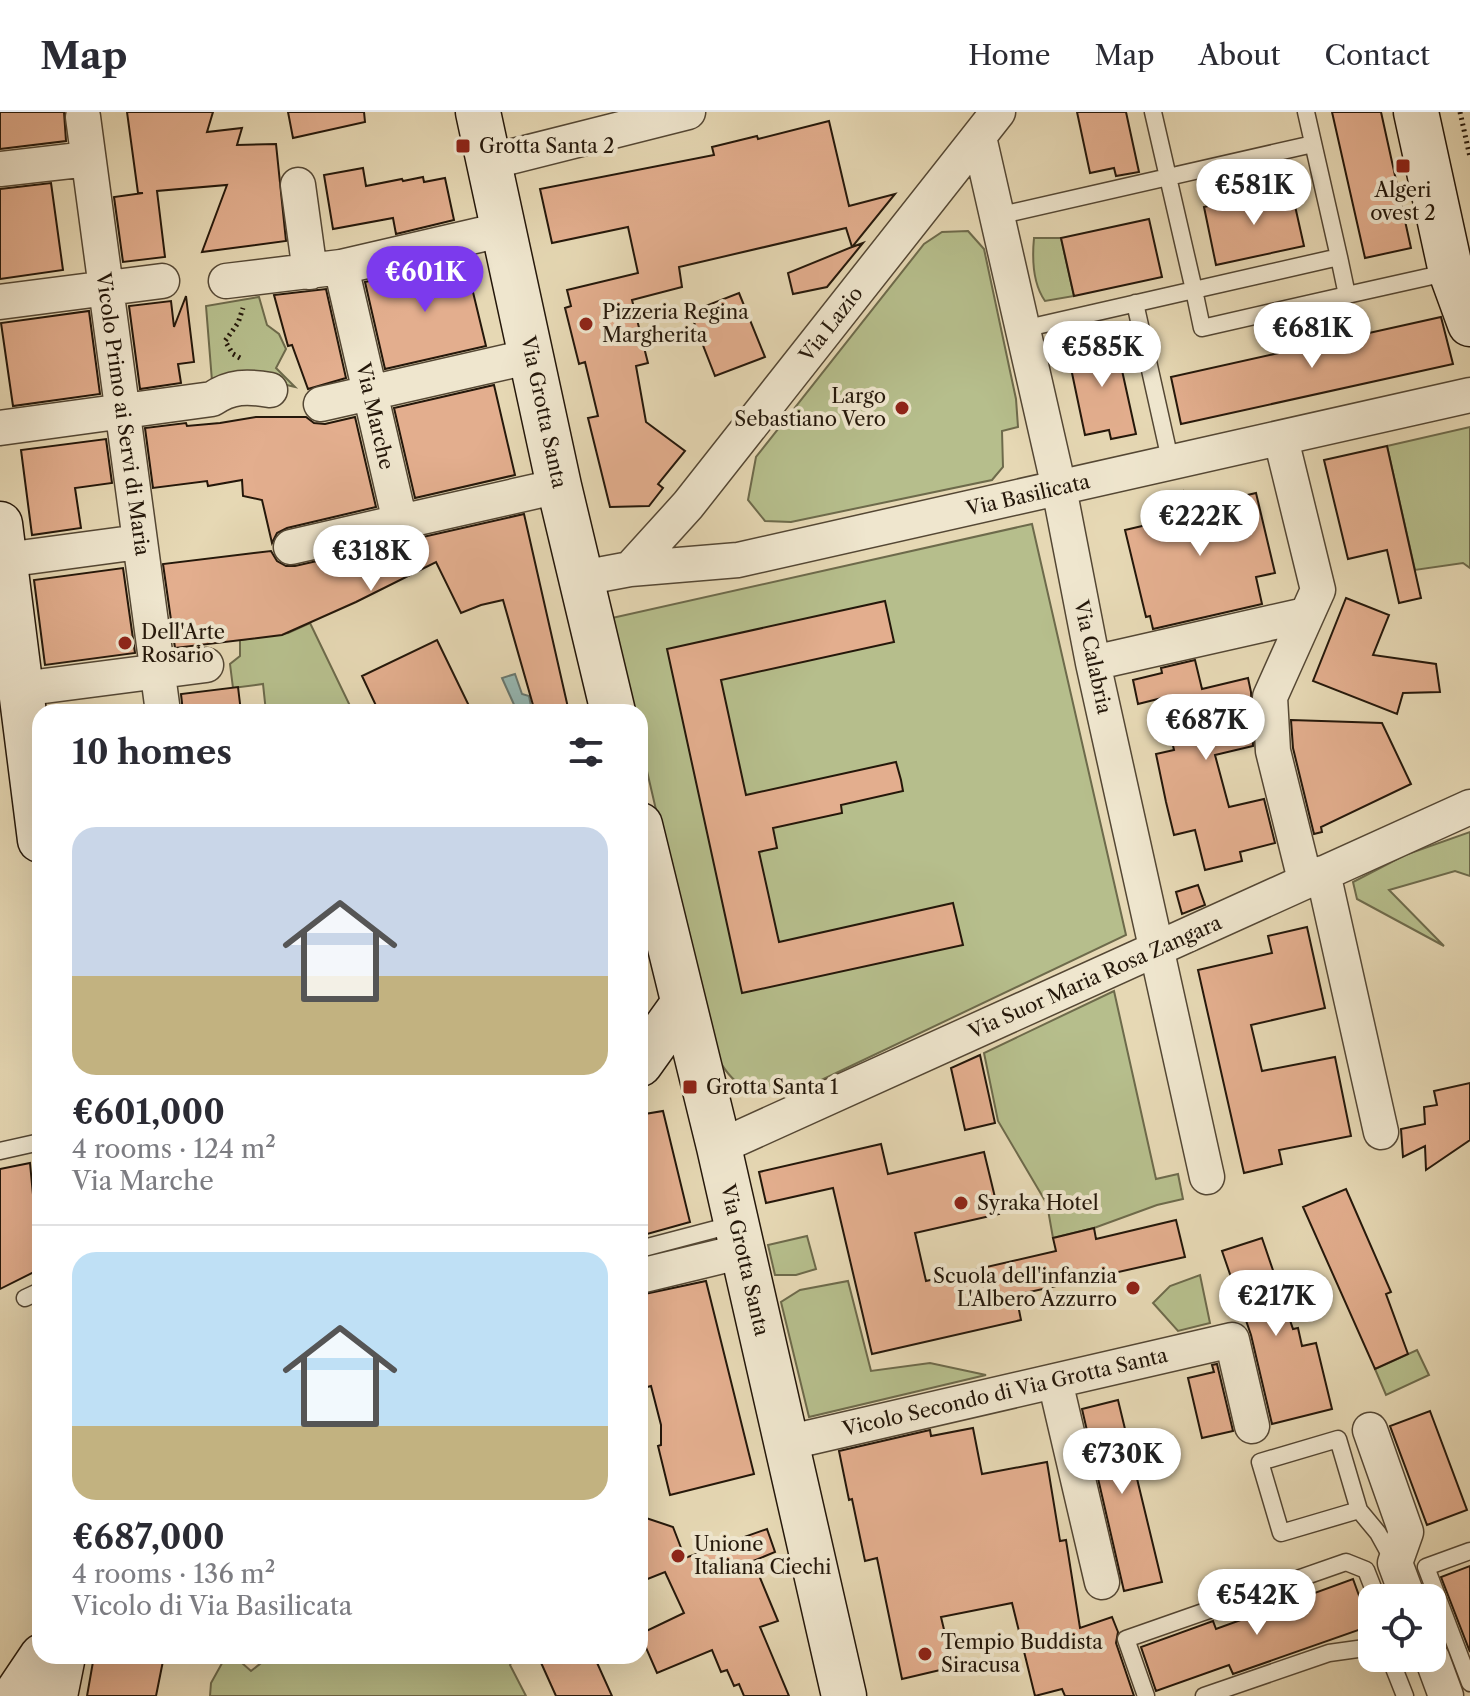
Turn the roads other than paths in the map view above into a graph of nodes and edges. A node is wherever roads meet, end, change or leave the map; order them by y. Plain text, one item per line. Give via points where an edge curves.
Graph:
1 (478, 112) edge
2 (688, 112) edge
3 (1153, 112) edge
4 (1306, 112) edge
5 (1416, 112) edge
6 (1446, 112) edge
7 (83, 117) dead end
8 (988, 125) edge
9 (1313, 144) junction
10 (88, 159) junction
11 (490, 162) junction
12 (0, 169) edge
13 (1168, 177) junction
14 (298, 185) dead end
15 (997, 216) junction
16 (1470, 217) edge
17 (505, 229) junction
18 (1339, 257) junction
19 (325, 270) junction
20 (1451, 272) junction
21 (236, 280) road end
22 (162, 281) dead end
23 (106, 288) junction
24 (1194, 290) junction
25 (1347, 295) junction
26 (0, 302) edge
27 (1135, 303) junction
28 (1470, 324) edge
29 (1023, 329) junction
30 (532, 356) junction
31 (260, 388) road end
32 (370, 393) junction
33 (1470, 395) edge
34 (321, 404) dead end
35 (122, 412) junction
36 (0, 428) edge
37 (1281, 439) junction
38 (1171, 464) junction
39 (559, 486) junction
40 (1059, 488) junction
41 (688, 505) junction
42 (400, 522) junction
43 (139, 542) junction
44 (291, 547) dead end
45 (3, 555) edge
46 (738, 560) junction
47 (630, 569) junction
48 (582, 578) junction
49 (1305, 615) junction
50 (1093, 663) junction
51 (206, 665) dead end
52 (157, 671) junction
53 (57, 704) edge
54 (162, 704) edge
55 (611, 704) edge
56 (32, 712) edge
57 (20, 716) junction
58 (32, 785) edge
59 (1470, 807) edge
60 (1314, 877) junction
61 (648, 889) edge
62 (1156, 949) junction
63 (683, 1004) junction
64 (648, 1053) edge
65 (1381, 1132) dead end
66 (32, 1144) edge
67 (719, 1147) junction
68 (0, 1151) edge
69 (1207, 1177) dead end
70 (740, 1237) junction
71 (648, 1248) edge
72 (648, 1273) edge
73 (1055, 1381) junction
74 (1252, 1426) dead end
75 (1370, 1430) dead end
76 (786, 1443) junction
77 (1359, 1510) junction
78 (1470, 1551) edge
79 (1395, 1563) junction
80 (1102, 1582) dead end
81 (1372, 1584) edge
82 (1403, 1584) edge
83 (1358, 1649) edge
84 (52, 1664) edge
85 (1396, 1672) edge
86 (1437, 1672) edge
87 (26, 1683) edge
88 (1470, 1683) edge
89 (838, 1694) edge
90 (1146, 1696) edge
91 (1204, 1696) edge
92 (1405, 1696) edge
93 (1446, 1696) edge

1 - 11 street, Via Grotta Santa
2 - 11 street
3 - 13 lane
4 - 9 lane
5 - 20 street
6 - 16 street
7 - 10 street, Vicolo Primo ai Servi di Maria
8 - 15 street, Via Calabria
8 - 41 street, Via Lazio
9 - 13 lane
9 - 18 lane
10 - 12 street
10 - 23 street, Vicolo Primo ai Servi di Maria
11 - 17 street, Via Grotta Santa
13 - 15 lane
13 - 24 lane
14 - 19 street, Via Marche
15 - 29 street, Via Calabria
17 - 19 street
17 - 30 street, Via Grotta Santa
18 - 24 lane
18 - 25 lane
19 - 21 street
19 - 32 street, Via Marche
20 - 25 lane
20 - 28 street
22 - 23 street
23 - 26 street
23 - 35 street, Vicolo Primo ai Servi di Maria
24 - 25 lane via 1202,328
24 - 27 lane
27 - 29 lane
27 - 38 lane
29 - 40 street, Via Calabria
30 - 32 street
30 - 39 street, Via Grotta Santa
31 - 35 street via 227,389 212,399
32 - 34 street
32 - 42 street, Via Marche
33 - 37 street, Via Basilicata
35 - 36 street
35 - 43 street, Vicolo Primo ai Servi di Maria
37 - 38 street, Via Basilicata
37 - 49 street via 1318,590
38 - 40 street, Via Basilicata
39 - 42 street
39 - 48 street, Via Grotta Santa
40 - 46 street, Via Basilicata
40 - 50 street, Via Calabria
41 - 46 street via 696,535 710,551
41 - 47 street, Via Lazio
42 - 44 street
43 - 45 street
43 - 52 street, Vicolo Primo ai Servi di Maria
45 - 57 street
46 - 47 street, Via Basilicata
47 - 48 street, Via Basilicata
48 - 55 street, Via Grotta Santa
49 - 50 street
49 - 60 street via 1270,697 1273,751
50 - 62 street, Via Calabria
51 - 52 street
52 - 53 street
52 - 54 street, Vicolo Primo ai Servi di Maria
56 - 57 street
57 - 58 street
59 - 60 street, Via Suor Maria Rosa Zangara
60 - 62 street, Via Suor Maria Rosa Zangara
60 - 65 street
61 - 63 street, Via Grotta Santa
62 - 67 street, Via Suor Maria Rosa Zangara
62 - 69 street, Via Calabria
63 - 64 street
63 - 67 street, Via Grotta Santa
66 - 68 lane
67 - 70 street, Via Grotta Santa
70 - 71 lane
70 - 72 street
70 - 76 street, Via Grotta Santa
73 - 74 street, Vicolo Secondo di Via Grotta Santa via 1232,1340
73 - 76 street, Vicolo Secondo di Via Grotta Santa
73 - 80 street
75 - 79 street via 1406,1532
76 - 89 street, Via Grotta Santa
77 - 77 lane via 1281,1533 1260,1462 1338,1439
77 - 79 lane
78 - 88 lane via 1426,1567
79 - 82 street
81 - 90 lane via 1366,1570 1346,1562 1126,1639
83 - 91 lane via 1329,1653
84 - 87 street
85 - 92 lane
86 - 93 street

